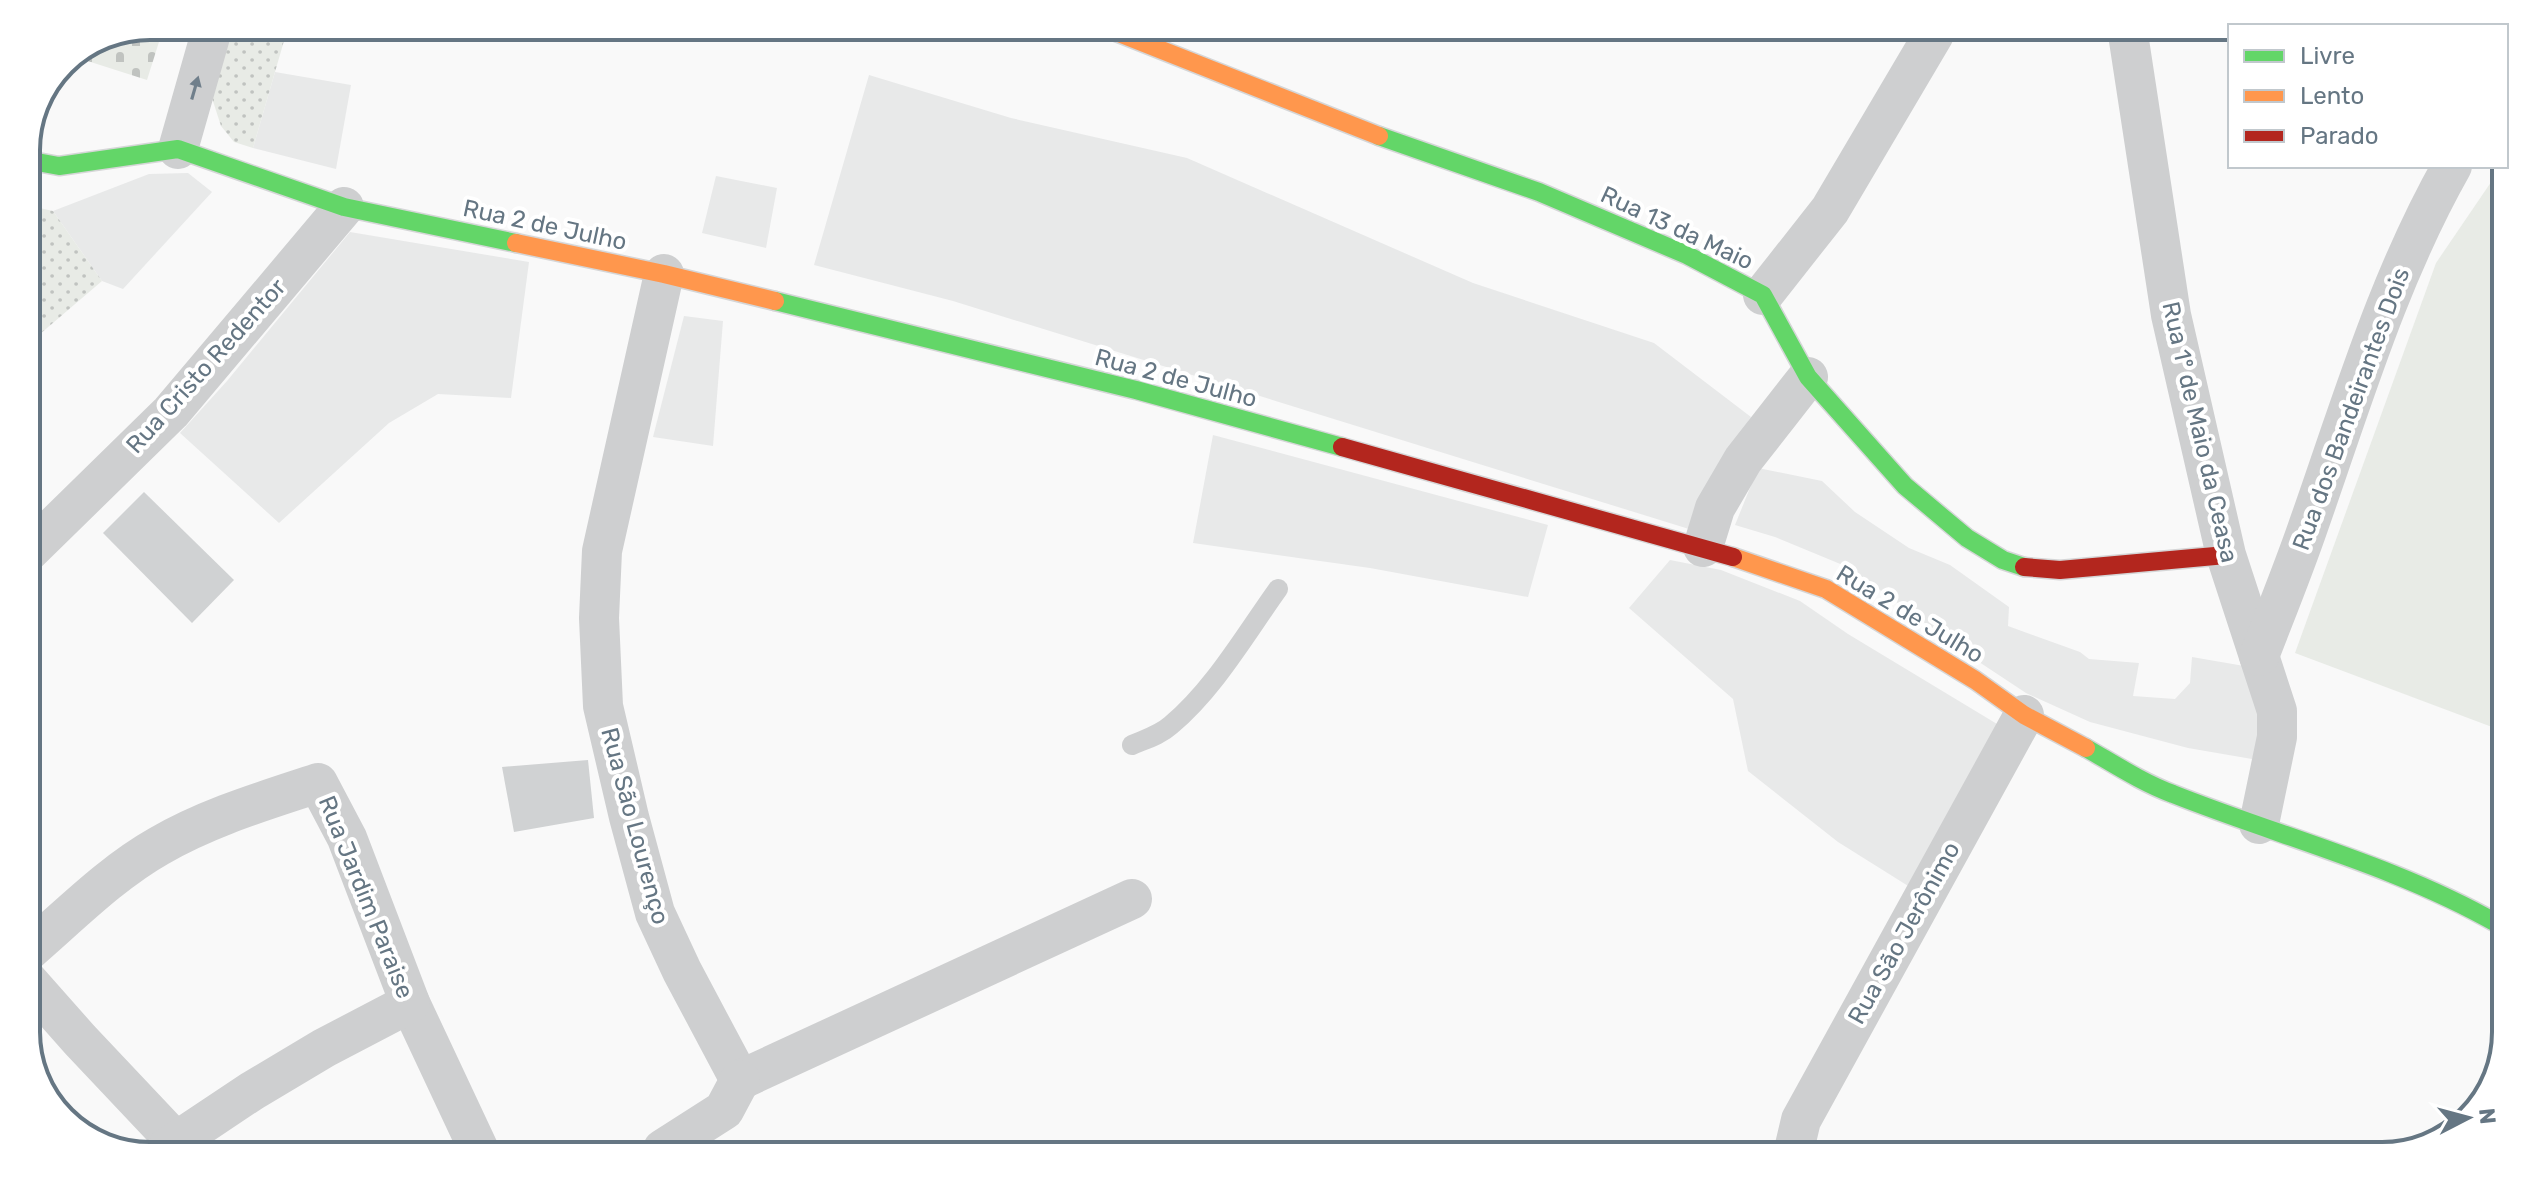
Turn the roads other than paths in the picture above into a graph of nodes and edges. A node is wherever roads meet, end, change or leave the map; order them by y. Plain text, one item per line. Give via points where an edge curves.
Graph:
1 (209, 40) edge
2 (1136, 40) edge
3 (1930, 40) edge
4 (2129, 40) edge
5 (178, 149) junction
6 (40, 163) edge
7 (2451, 168) edge
8 (344, 207) junction
9 (664, 274) junction
10 (1763, 295) junction
11 (1808, 377) junction
12 (40, 540) edge
13 (1703, 547) junction
14 (2226, 555) junction
15 (1278, 589) dead end
16 (2259, 656) junction
17 (2024, 715) junction
18 (1132, 745) dead end
19 (2259, 824) junction
20 (1132, 899) dead end
21 (2492, 921) edge
22 (40, 941) edge
23 (40, 995) edge
24 (410, 1003) junction
25 (740, 1080) junction
26 (172, 1142) edge
27 (179, 1142) edge
28 (475, 1142) edge
29 (674, 1142) edge
30 (1796, 1142) edge

5 -> 1 street
2 - 10 main road, Rua 13 da Maio via 1383,138 1539,192 1687,255
3 - 10 street via 1830,210
4 - 14 street, Rua 1º de Maio da Ceasa via 2171,315
5 - 6 main road, Rua 2 de Julho via 59,166
5 - 8 main road, Rua 2 de Julho
7 - 16 street, Rua dos Bandeirantes Dois via 2423,218 2374,334
8 - 9 main road, Rua 2 de Julho
8 - 12 street, Rua Cristo Redentor via 171,412
9 - 13 main road, Rua 2 de Julho via 1136,390
9 - 25 street, Rua São Lourenço via 602,551 603,706 655,913
10 - 11 main road, Rua 13 da Maio
11 - 13 street via 1743,460 1715,508
11 - 14 main road, Rua 13 da Maio via 1905,486 1967,538 2003,560 2060,570
13 - 17 main road, Rua 2 de Julho via 1826,589
14 - 16 street, Rua 1º de Maio da Ceasa
15 - 18 lane via 1192,704 1157,735
16 - 19 street, Rua 1º de Maio da Ceasa via 2277,711 2277,737
17 - 19 main road, Rua 2 de Julho via 2169,793
17 - 30 street, Rua São Jerônimo via 1801,1120
19 - 21 main road, Rua 2 de Julho via 2385,871
20 - 25 street
22 - 24 street, Rua Jardim Paraise via 157,847 205,822 318,783 347,838
23 - 26 street
24 - 27 street via 276,1077
24 - 28 street, Rua Jardim Paraise
25 - 29 street via 724,1110

